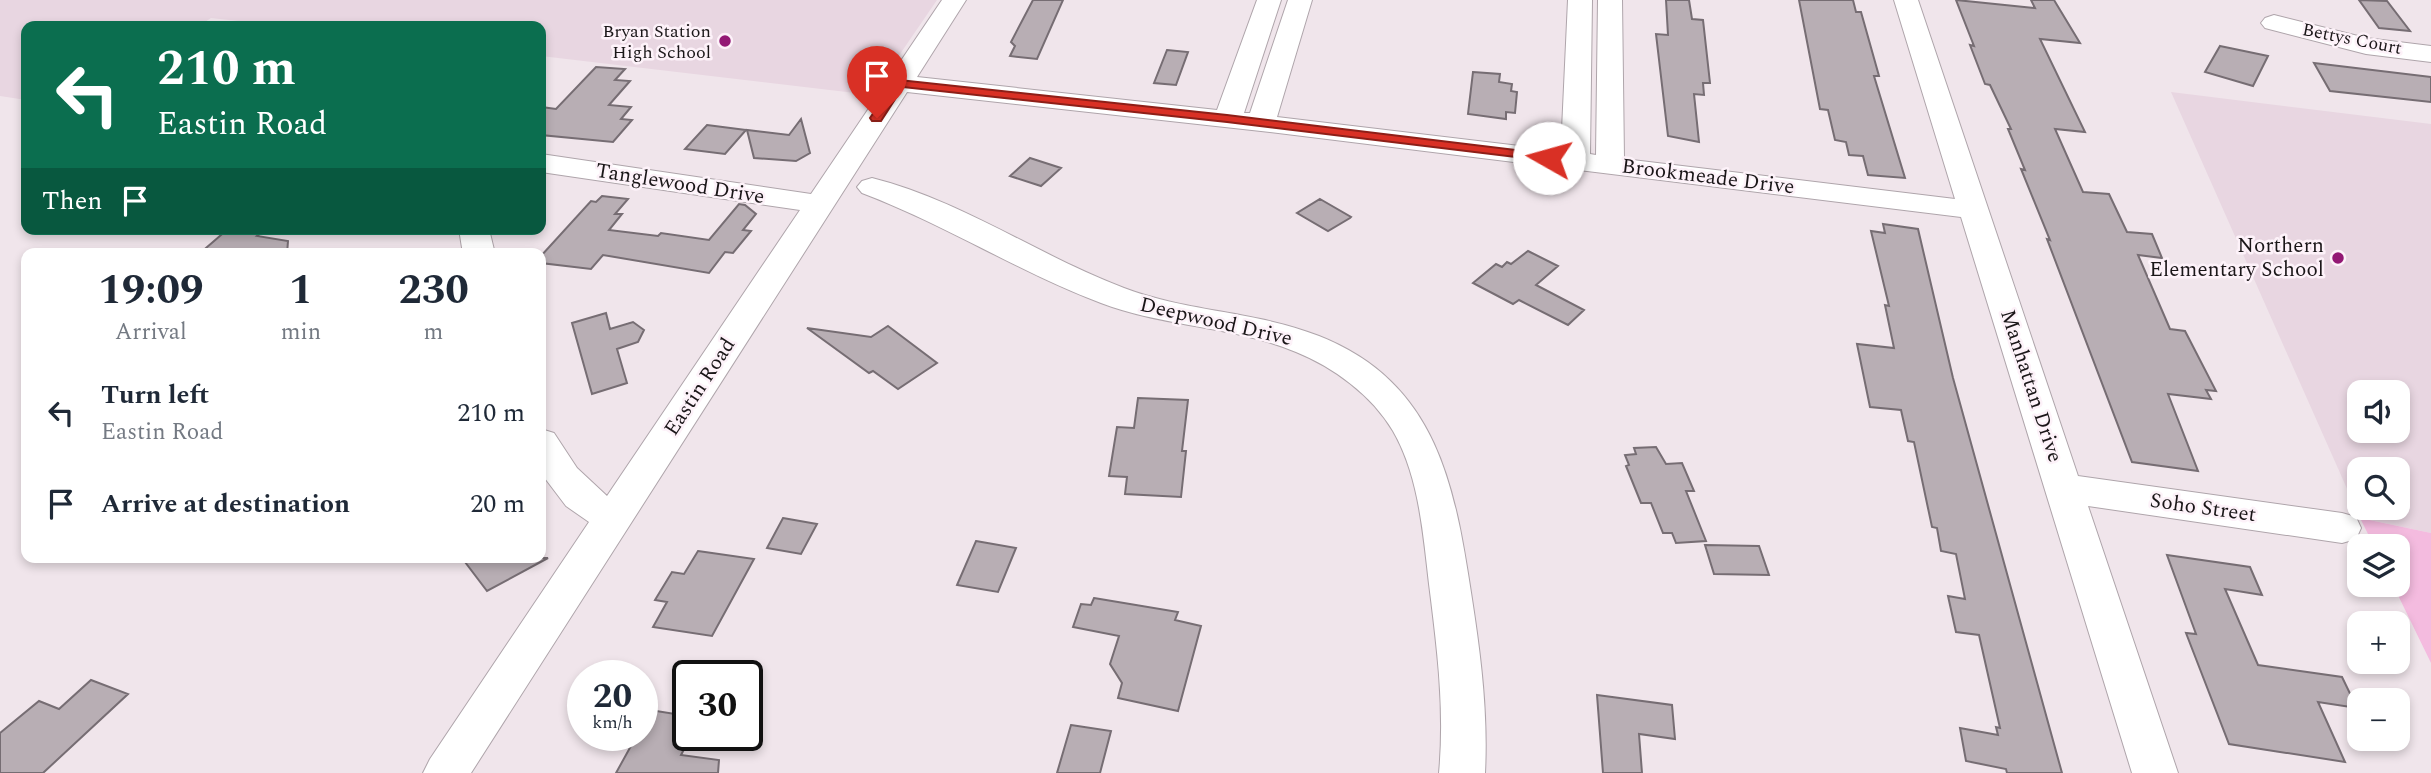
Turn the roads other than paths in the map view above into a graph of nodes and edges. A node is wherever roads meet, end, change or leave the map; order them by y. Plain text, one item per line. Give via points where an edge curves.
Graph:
1 (954, 0) edge
2 (1269, 0) edge
3 (1300, 0) edge
4 (1580, 0) edge
5 (1609, 0) edge
6 (1906, 0) edge
7 (2274, 23) dead end
8 (2431, 54) edge
9 (899, 83) junction
10 (1227, 119) junction
11 (1261, 122) junction
12 (1575, 161) junction
13 (546, 164) edge
14 (1610, 165) junction
15 (872, 187) dead end
16 (818, 204) junction
17 (1975, 210) junction
18 (546, 450) edge
19 (2064, 488) junction
20 (615, 519) junction
21 (2342, 528) dead end
22 (446, 773) edge
23 (1462, 773) edge
24 (2155, 773) edge

1 - 9 street, Eastin Road
2 - 10 street
3 - 11 street
4 - 12 street
5 - 14 street
6 - 17 street, Manhattan Drive
7 - 8 street, Bettys Court via 2365,46
9 - 10 street, Brookmeade Drive
9 - 16 street, Eastin Road
10 - 11 street, Brookmeade Drive
11 - 12 street, Brookmeade Drive
12 - 14 street, Brookmeade Drive
13 - 16 street, Tanglewood Drive
14 - 17 street, Brookmeade Drive
15 - 23 street, Deepwood Drive via 912,201 1113,296 1308,344 1365,377 1388,399 1421,449 1435,501 1462,680
16 - 20 street, Eastin Road
17 - 19 street, Manhattan Drive
18 - 20 street via 573,490 589,506
19 - 21 street, Soho Street
19 - 24 street, Manhattan Drive
20 - 22 street, Eastin Road

